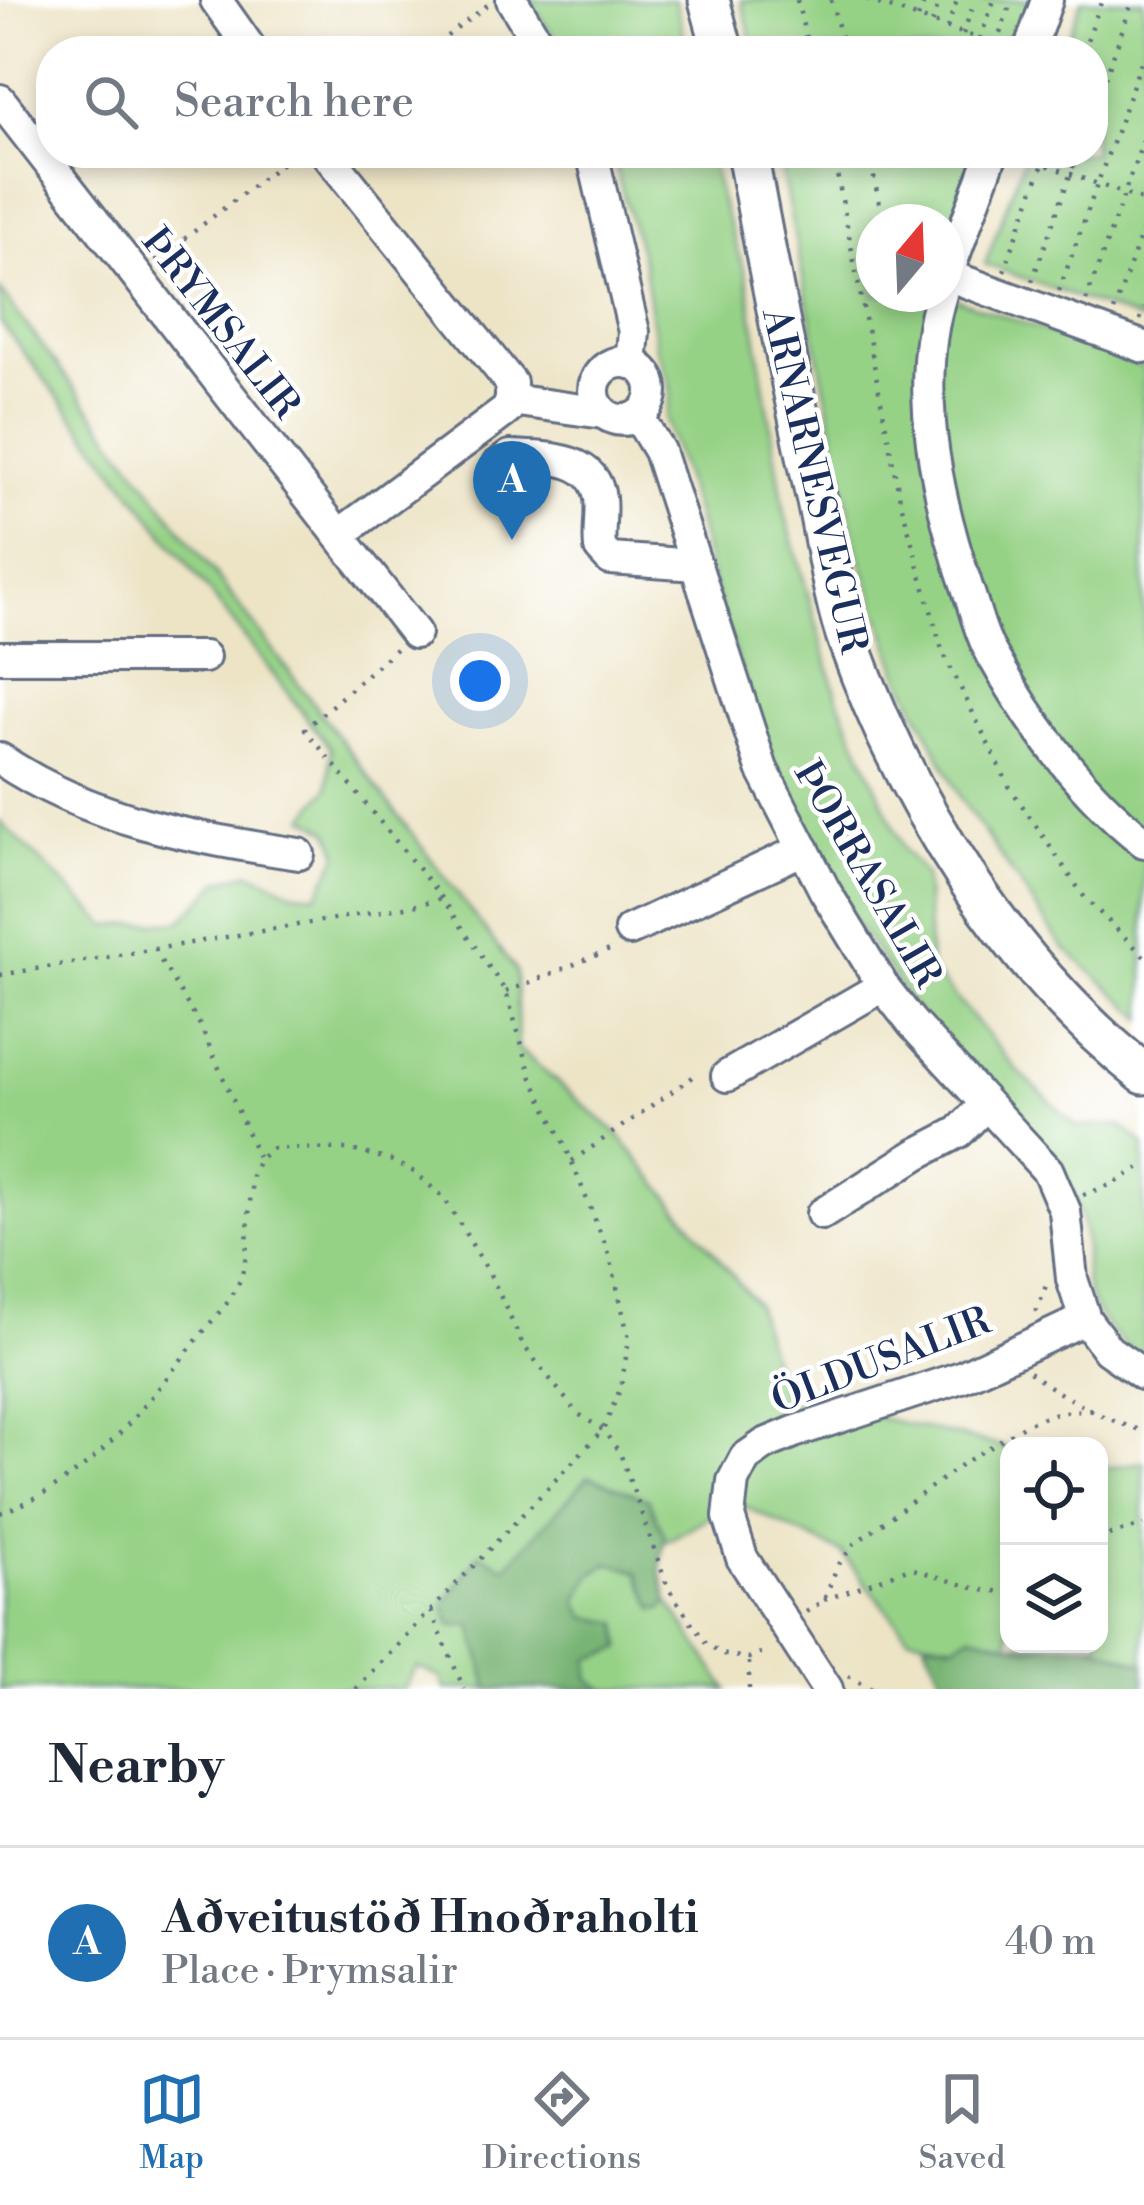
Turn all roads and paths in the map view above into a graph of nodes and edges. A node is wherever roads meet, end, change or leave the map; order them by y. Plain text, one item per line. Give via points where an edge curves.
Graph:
1 (216, 0) edge
2 (494, 0) edge
3 (512, 0) edge
4 (709, 0) edge
5 (797, 0) edge
6 (831, 0) edge
7 (867, 0) edge
8 (925, 0) edge
9 (940, 0) edge
10 (958, 0) edge
11 (975, 0) edge
12 (994, 0) edge
13 (1012, 0) edge
14 (1047, 0) edge
15 (1102, 0) edge
16 (1133, 0) edge
17 (918, 18) junction
18 (932, 22) junction
19 (947, 28) junction
20 (963, 34) junction
21 (241, 36) edge
22 (447, 36) edge
23 (534, 36) edge
24 (719, 36) edge
25 (805, 36) edge
26 (841, 36) edge
27 (970, 36) edge
28 (981, 36) edge
29 (999, 36) edge
30 (1034, 36) edge
31 (1089, 36) edge
32 (1144, 54) edge
33 (1108, 70) edge
34 (0, 100) edge
35 (1144, 138) edge
36 (36, 146) edge
37 (1108, 154) edge
38 (53, 168) edge
39 (277, 168) edge
40 (338, 168) edge
41 (596, 168) edge
42 (750, 168) edge
43 (872, 168) edge
44 (986, 168) edge
45 (1043, 168) edge
46 (1054, 168) edge
47 (1073, 168) edge
48 (1103, 168) edge
49 (1071, 174) junction
50 (1097, 184) junction
51 (1124, 194) junction
52 (1144, 201) edge
53 (880, 204) edge
54 (1144, 226) edge
55 (964, 228) edge
56 (137, 276) junction
57 (964, 282) edge
58 (935, 312) edge
59 (1051, 313) junction
60 (1144, 347) edge
61 (631, 363) junction
62 (511, 392) junction
63 (598, 399) junction
64 (638, 416) junction
65 (534, 458) junction
66 (493, 488) dead end
67 (528, 494) dead end
68 (339, 536) junction
69 (696, 565) junction
70 (415, 633) joint
71 (204, 656) dead end
72 (0, 657) edge
73 (0, 759) edge
74 (1144, 842) edge
75 (804, 849) junction
76 (299, 854) dead end
77 (442, 898) junction
78 (630, 930) dead end
79 (161, 961) dead end
80 (0, 975) edge
81 (883, 986) junction
82 (737, 1070) joint
83 (1144, 1074) edge
84 (984, 1106) junction
85 (259, 1159) junction
86 (572, 1161) junction
87 (1144, 1165) edge
88 (1078, 1197) dead end
89 (822, 1214) dead end
90 (1085, 1319) junction
91 (1020, 1365) dead end
92 (1144, 1375) edge
93 (1094, 1409) junction
94 (603, 1430) junction
95 (1144, 1431) edge
96 (0, 1513) edge
97 (1144, 1525) edge
98 (1108, 1536) edge
99 (1000, 1591) edge
100 (824, 1600) junction
101 (431, 1611) junction
102 (786, 1630) junction
103 (749, 1658) junction
104 (356, 1689) edge
105 (464, 1689) edge
106 (749, 1689) edge
107 (827, 1689) edge

1 - 21 street
2 - 22 path
3 - 23 street
4 - 24 main road
5 - 25 path
6 - 26 path
7 - 17 path
8 - 17 path
9 - 18 path
10 - 19 path
11 - 20 path
12 - 28 path
13 - 29 path
14 - 30 street
15 - 31 path
16 - 33 path
17 - 18 path
18 - 19 path
19 - 20 path
20 - 27 path
32 - 37 path
34 - 36 street, ÞRYMSALIR
35 - 51 path
38 - 56 street, ÞRYMSALIR
39 - 56 path
40 - 62 street
41 - 61 street, ÞORRASALIR via 634,332
42 - 83 main road, ARNARNESVEGUR via 848,639 869,693 942,837 1028,962
43 - 53 path
44 - 55 street
45 - 59 path
46 - 49 path
47 - 49 path
48 - 50 path
49 - 50 path
49 - 59 path
50 - 51 path
50 - 59 path
51 - 52 path
51 - 59 path
54 - 59 path
56 - 68 street, ÞRYMSALIR
57 - 59 street
58 - 74 street via 929,395 939,486 987,646 1080,782
59 - 60 street
61 - 63 street via 612,364 597,377
61 - 64 street, ÞORRASALIR via 651,383 650,402
62 - 63 street via 558,388
62 - 68 street via 507,410
63 - 64 street via 620,421
64 - 69 street, ÞORRASALIR via 659,451
65 - 66 street via 504,458
65 - 67 street
65 - 69 street via 570,462 590,474 600,494 600,548 610,560
68 - 70 street, ÞRYMSALIR
69 - 75 street, ÞORRASALIR via 763,769
70 - 77 path via 305,729
71 - 72 street
73 - 76 street via 127,822
75 - 78 street
75 - 81 street, ÞORRASALIR
77 - 80 path
77 - 86 path via 506,992 532,1078
79 - 85 path via 200,1025
81 - 82 street
81 - 84 street, ÞORRASALIR
82 - 86 path via 709,1066
84 - 89 street via 959,1132 911,1147
84 - 90 street, ÞORRASALIR via 1048,1171 1065,1211
85 - 94 path via 273,1148 348,1149 390,1160 433,1186 523,1346 577,1413
85 - 96 path via 246,1257 228,1302 115,1442 64,1484
86 - 94 path via 610,1257 629,1340 622,1388
87 - 88 path
90 - 92 street, ÞORRASALIR via 1108,1350
90 - 102 street, ÖLDUSALIR via 961,1377 794,1432 745,1459 729,1517 742,1558
91 - 93 path
93 - 95 path
93 - 100 path via 1056,1413 1007,1433 871,1529 837,1567
94 - 101 path
94 - 103 path via 620,1453 668,1588 707,1645
97 - 98 path
99 - 100 path via 910,1568
100 - 102 path
101 - 104 path
101 - 105 path
102 - 103 path via 769,1651
102 - 107 street, ÖLDUSALIR
103 - 106 path

